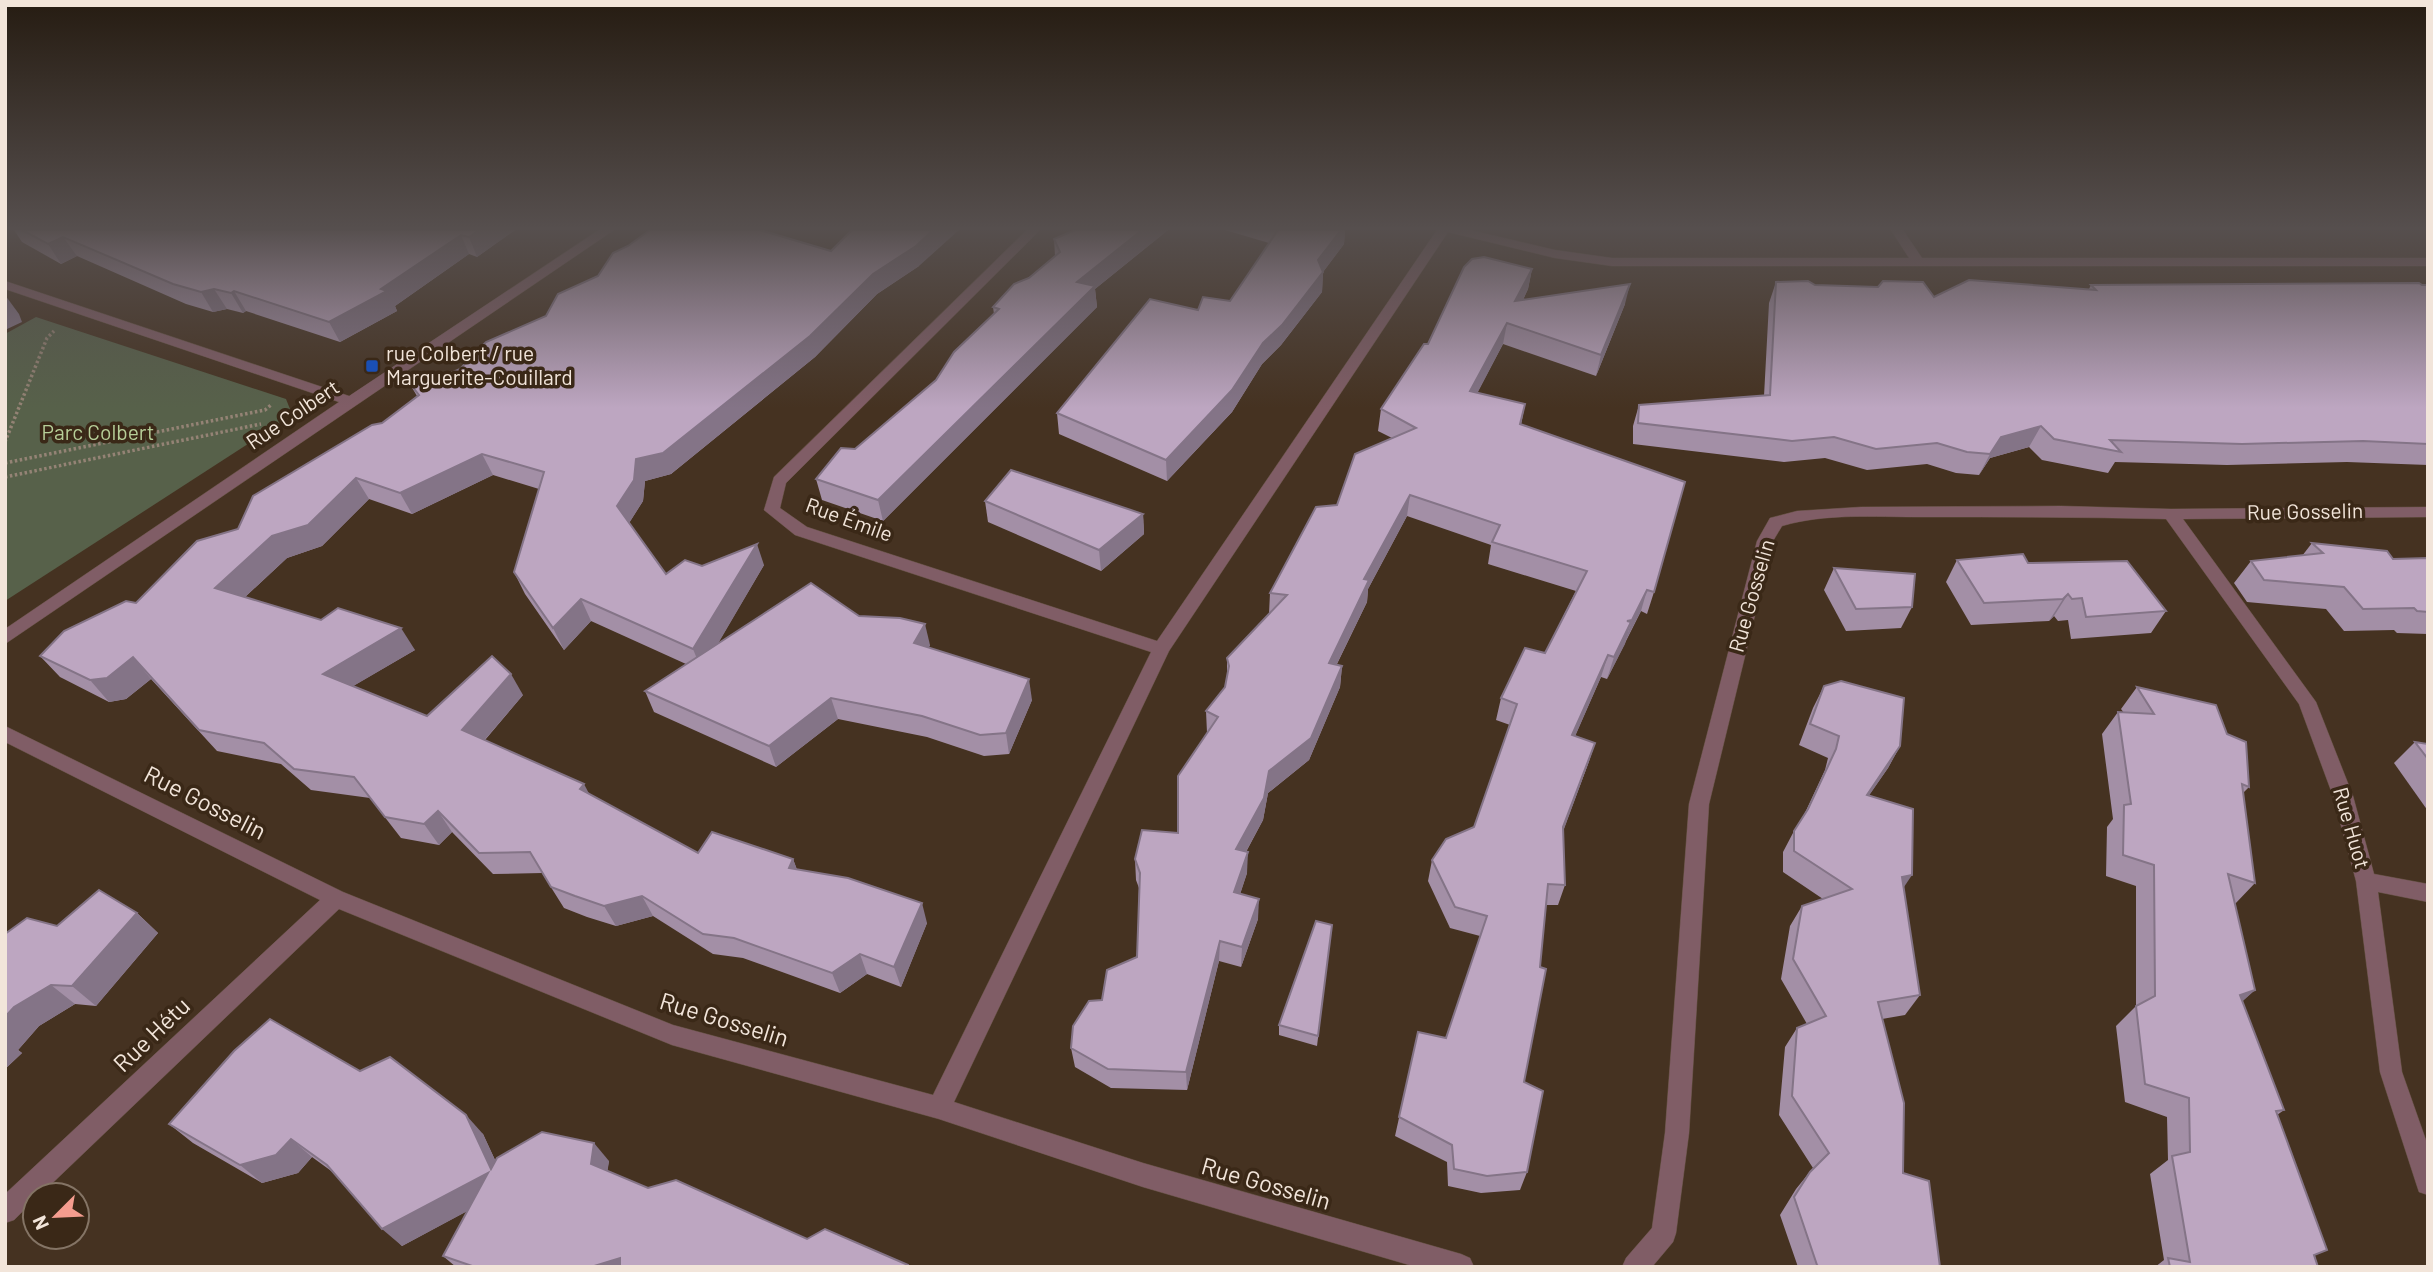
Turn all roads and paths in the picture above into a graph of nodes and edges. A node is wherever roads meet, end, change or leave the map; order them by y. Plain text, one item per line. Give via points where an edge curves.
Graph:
1 (19, 289) edge
2 (519, 289) edge
3 (974, 289) edge
4 (1403, 289) edge
5 (80, 309) junction
6 (300, 384) junction
7 (351, 401) junction
8 (299, 436) junction
9 (5, 442) edge
10 (5, 463) edge
11 (5, 477) edge
12 (2428, 512) edge
13 (2171, 514) junction
14 (5, 638) edge
15 (1161, 649) junction
16 (5, 733) edge
17 (2366, 881) junction
18 (2428, 893) edge
19 (335, 898) junction
20 (939, 1108) junction
21 (2428, 1183) edge
22 (5, 1211) edge
23 (1461, 1267) edge
24 (1635, 1267) edge

1 - 5 street
2 - 7 street, Rue Colbert
3 - 15 street, Rue Émile via 779,481 772,510 801,531
4 - 15 street
5 - 6 street
5 - 9 path via 47,338
6 - 7 street
6 - 10 path via 265,410
7 - 8 street, Rue Colbert
8 - 11 path via 259,423
8 - 14 street, Rue Colbert
12 - 13 street, Rue Gosselin
13 - 17 street, Rue Huot via 2307,702 2343,796
13 - 24 street, Rue Gosselin via 1861,512 1797,516 1776,522 1765,541 1752,585 1699,804 1676,1133 1664,1233
15 - 20 street
16 - 19 street, Rue Gosselin
17 - 18 street
17 - 21 street, Rue Huot via 2391,1072
19 - 20 street, Rue Gosselin via 672,1035
19 - 22 street, Rue Hétu
20 - 23 street, Rue Gosselin via 1143,1175

